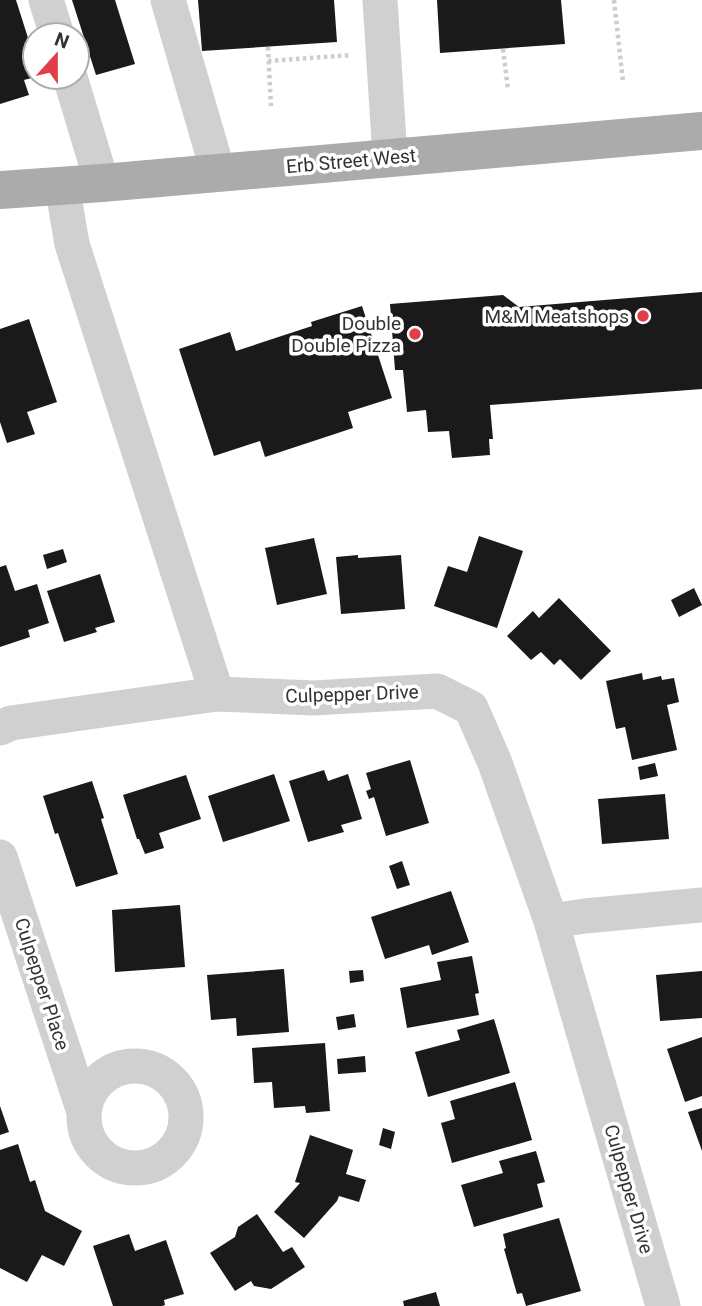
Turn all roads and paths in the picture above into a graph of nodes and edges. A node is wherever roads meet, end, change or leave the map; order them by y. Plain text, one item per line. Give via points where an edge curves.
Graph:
1 (46, 0) edge
2 (168, 0) edge
3 (380, 0) edge
4 (614, 0) edge
5 (53, 21) edge
6 (268, 47) dead end
7 (503, 49) dead end
8 (383, 53) junction
9 (268, 61) junction
10 (623, 82) dead end
11 (508, 90) dead end
12 (73, 91) edge
13 (271, 106) dead end
14 (702, 131) edge
15 (390, 157) junction
16 (218, 172) junction
17 (102, 183) junction
18 (62, 185) junction
19 (0, 190) edge
20 (217, 694) junction
21 (0, 728) edge
22 (0, 857) edge
23 (702, 905) edge
24 (551, 921) junction
25 (84, 1112) dead end
26 (663, 1306) edge

1 - 5 street
2 - 16 street
3 - 8 street
4 - 10 path
6 - 9 path
7 - 11 path
8 - 9 path
8 - 15 street
9 - 13 path
12 - 17 street
14 - 15 main road, Erb Street West
15 - 16 main road, Erb Street West
16 - 17 main road, Erb Street West
17 - 18 main road, Erb Street West
18 - 19 main road, Erb Street West
18 - 20 street via 72,244
20 - 21 street
20 - 24 street, Culpepper Drive via 314,698 437,691 471,708
22 - 25 street, Culpepper Place
23 - 24 street
24 - 26 street, Culpepper Drive

